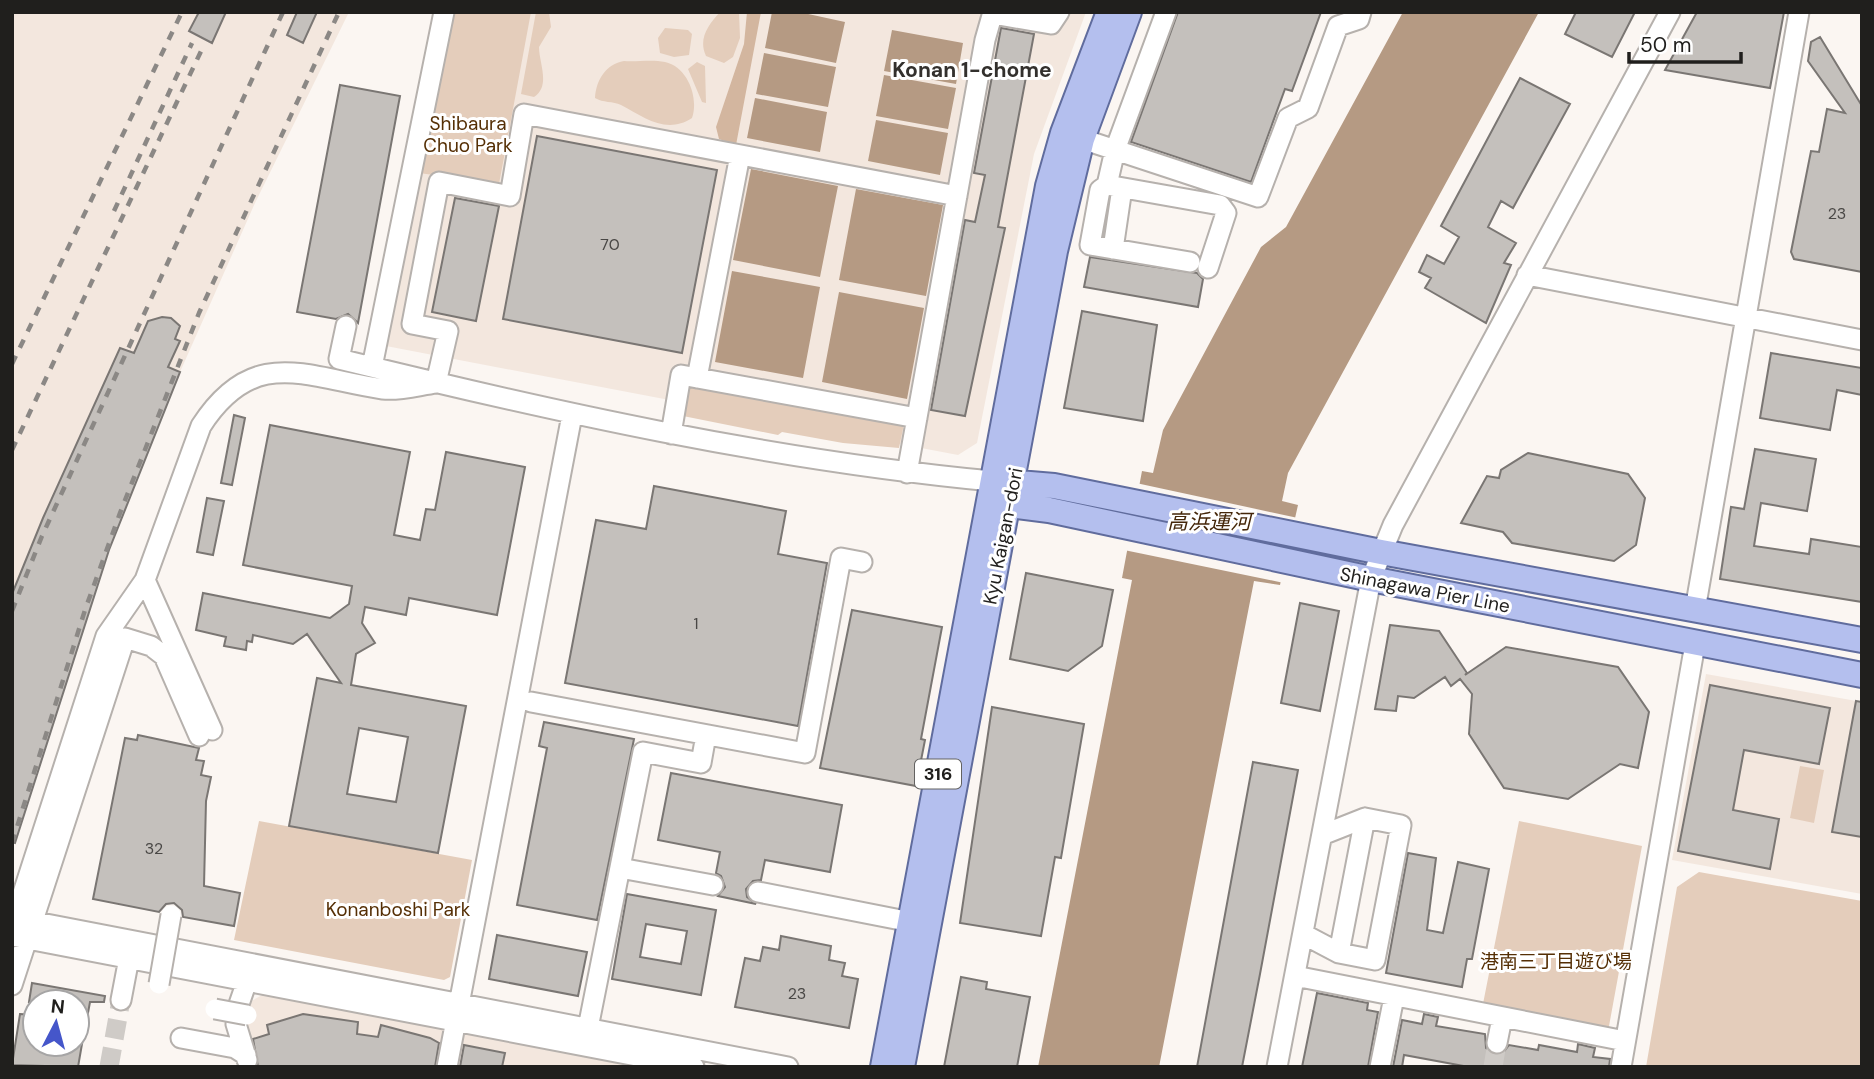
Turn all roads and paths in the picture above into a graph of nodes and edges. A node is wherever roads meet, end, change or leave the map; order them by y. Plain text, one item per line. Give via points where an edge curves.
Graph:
1 (444, 12) edge
2 (1059, 12) edge
3 (1109, 12) edge
4 (1129, 12) edge
5 (1166, 12) edge
6 (1361, 12) edge
7 (1670, 12) edge
8 (1800, 12) edge
9 (993, 13) edge
10 (1082, 139) junction
11 (1115, 150) junction
12 (740, 155) junction
13 (1115, 187) junction
14 (957, 196) junction
15 (1527, 275) junction
16 (1747, 318) junction
17 (346, 326) dead end
18 (1862, 340) edge
19 (372, 367) junction
20 (698, 378) junction
21 (436, 383) junction
22 (572, 415) junction
23 (917, 418) junction
24 (671, 434) junction
25 (906, 472) junction
26 (1000, 492) junction
27 (1381, 552) junction
28 (862, 562) dead end
29 (1370, 579) junction
30 (145, 580) junction
31 (1695, 610) junction
32 (1862, 640) edge
33 (1695, 644) junction
34 (1862, 675) edge
35 (531, 702) dead end
36 (706, 735) junction
37 (1365, 818) junction
38 (1322, 835) junction
39 (620, 867) junction
40 (713, 885) dead end
41 (758, 892) dead end
42 (171, 915) dead end
43 (911, 922) junction
44 (20, 928) edge
45 (1303, 934) junction
46 (1339, 953) junction
47 (129, 958) junction
48 (1295, 976) junction
49 (247, 981) junction
50 (159, 984) dead end
51 (12, 985) edge
52 (1394, 997) junction
53 (121, 1000) tunnel mouth
54 (215, 1009) dead end
55 (458, 1011) junction
56 (241, 1015) junction
57 (1502, 1018) junction
58 (589, 1028) junction
59 (181, 1038) dead end
60 (1625, 1041) junction
61 (1497, 1043) tunnel mouth
62 (247, 1061) edge
63 (447, 1067) edge
64 (694, 1067) edge
65 (788, 1067) edge
66 (883, 1067) edge
67 (902, 1067) edge
68 (1277, 1067) edge
69 (1380, 1067) edge
70 (1620, 1067) edge

1 - 19 street
2 - 9 street via 1051,24
3 - 26 main road, Kyu Kaigan-dori / 316 via 1053,167
4 - 10 main road, Kyu Kaigan-dori / 316
5 - 11 street
6 - 11 street via 1359,19 1338,26 1308,108 1287,118 1258,197
7 - 15 street
8 - 16 street
9 - 14 street
10 - 11 street
10 - 26 main road, Kyu Kaigan-dori / 316
11 - 13 street
12 - 14 street
12 - 20 street
12 - 21 street via 524,114 510,196 439,182 412,324 448,331
13 - 13 street via 1220,205 1226,213 1199,265 1113,249
14 - 23 street
15 - 16 street
15 - 27 street
16 - 18 street
16 - 31 street
17 - 19 street via 339,359
19 - 21 street
20 - 23 street
20 - 24 street via 679,378
21 - 22 street
21 - 30 street via 386,389 293,371 266,374 231,391 201,426
22 - 24 street
22 - 55 street
23 - 25 street
24 - 25 street
25 - 26 street
26 - 27 main road, Shinagawa Pier Line via 1054,486
26 - 29 main road, Shinagawa Pier Line via 1129,527
26 - 43 main road, Kyu Kaigan-dori / 316
26 - 67 main road, Kyu Kaigan-dori / 316
27 - 29 street
27 - 31 main road, Shinagawa Pier Line
28 - 36 street via 841,558 805,753
29 - 33 main road, Shinagawa Pier Line
29 - 38 street
30 - 44 street via 106,636
30 - 44 street via 205,733 164,656 151,646 125,638
31 - 32 main road, Shinagawa Pier Line
33 - 34 main road, Shinagawa Pier Line
33 - 60 street
35 - 36 street
36 - 39 street via 701,763 643,752
37 - 38 street
37 - 46 street
37 - 46 street via 1401,825 1375,960
38 - 45 street
39 - 40 street
39 - 58 street
41 - 43 street
42 - 50 street, bridge
43 - 66 main road, Kyu Kaigan-dori / 316
44 - 47 street
44 - 51 street
44 - 55 street
45 - 46 street
45 - 48 street
47 - 49 street
47 - 53 street
48 - 52 street
48 - 68 street
49 - 55 street
49 - 56 street
52 - 57 street
52 - 69 street
54 - 56 street, bridge
55 - 58 street
55 - 63 street
55 - 64 street
56 - 62 street
57 - 60 street
57 - 61 street
58 - 65 street
59 - 62 street via 235,1048
60 - 70 street

